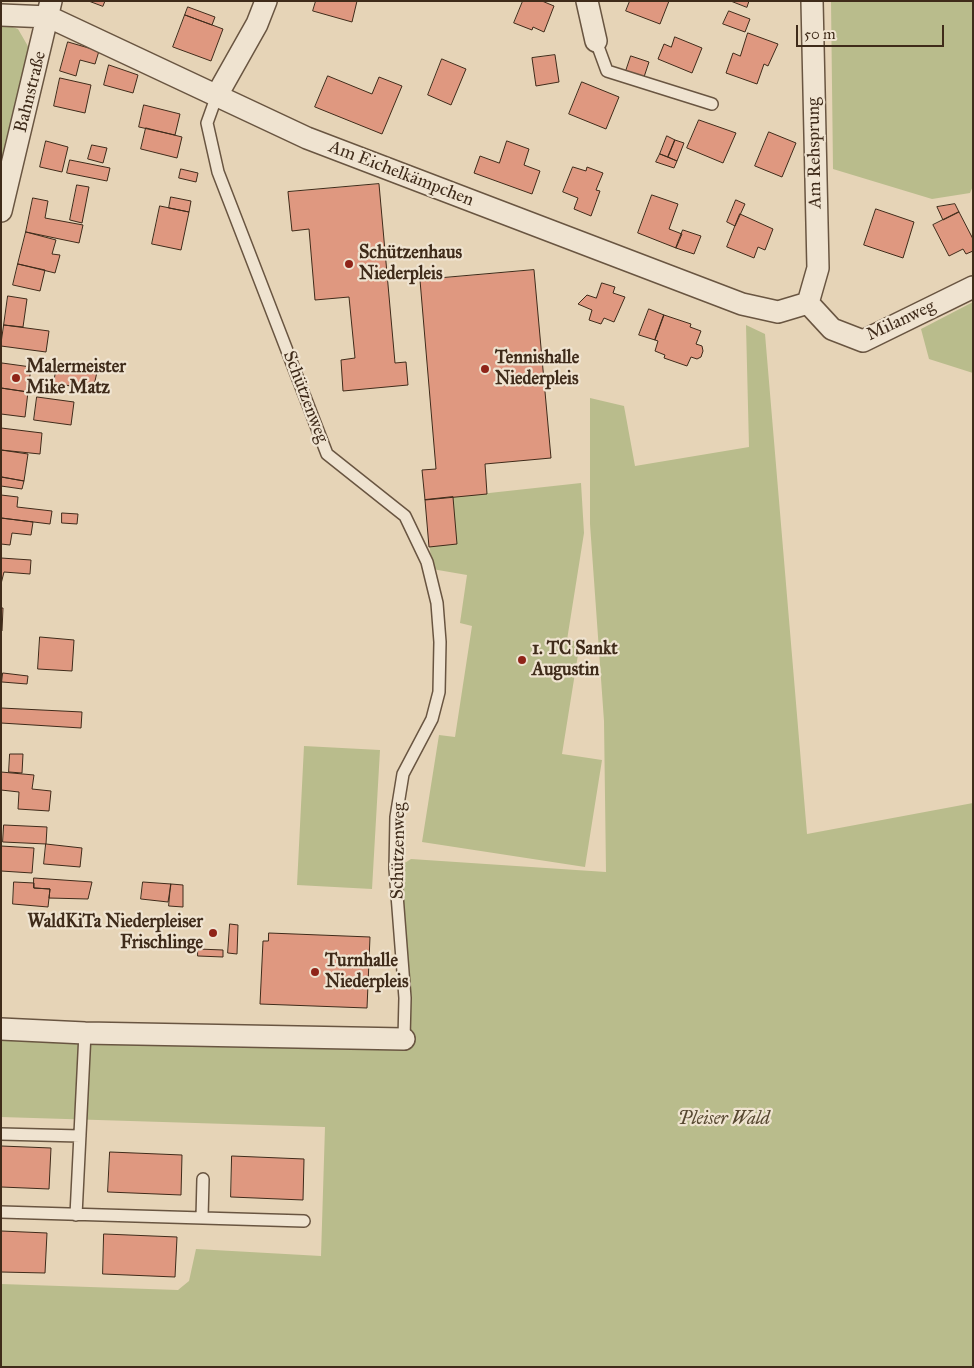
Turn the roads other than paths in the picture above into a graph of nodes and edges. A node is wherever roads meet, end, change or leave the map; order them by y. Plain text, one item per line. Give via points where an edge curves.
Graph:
1 (266, 1) edge
2 (587, 1) edge
3 (812, 1) edge
4 (50, 9) edge
5 (1, 15) edge
6 (596, 41) joint
7 (217, 95) junction
8 (712, 104) dead end
9 (1, 211) edge
10 (973, 287) edge
11 (808, 303) junction
12 (1, 1029) edge
13 (85, 1033) junction
14 (404, 1038) joint
15 (1, 1134) edge
16 (80, 1136) junction
17 (203, 1179) dead end
18 (1, 1212) edge
19 (76, 1216) junction
20 (202, 1218) junction
21 (304, 1221) dead end

1 - 7 street
2 - 6 street
3 - 11 street, Am Rehsprung via 818,268
4 - 5 street, Am Eichelkämpchen
4 - 7 street, Am Eichelkämpchen
4 - 9 street, Bahnstraße
6 - 8 lane via 607,71
7 - 11 street, Am Eichelkämpchen via 307,138 742,304 778,312
7 - 14 lane, Schützenweg via 207,123 218,172 327,454 405,516 427,562 437,603 439,692 432,719 403,774 396,817 395,869 405,998
10 - 11 street, Milanweg via 863,341 832,329
12 - 13 street, Schützenweg
13 - 14 street, Schützenweg
13 - 16 lane
15 - 16 lane
16 - 19 lane
17 - 20 lane
18 - 19 lane
19 - 20 lane
20 - 21 lane

